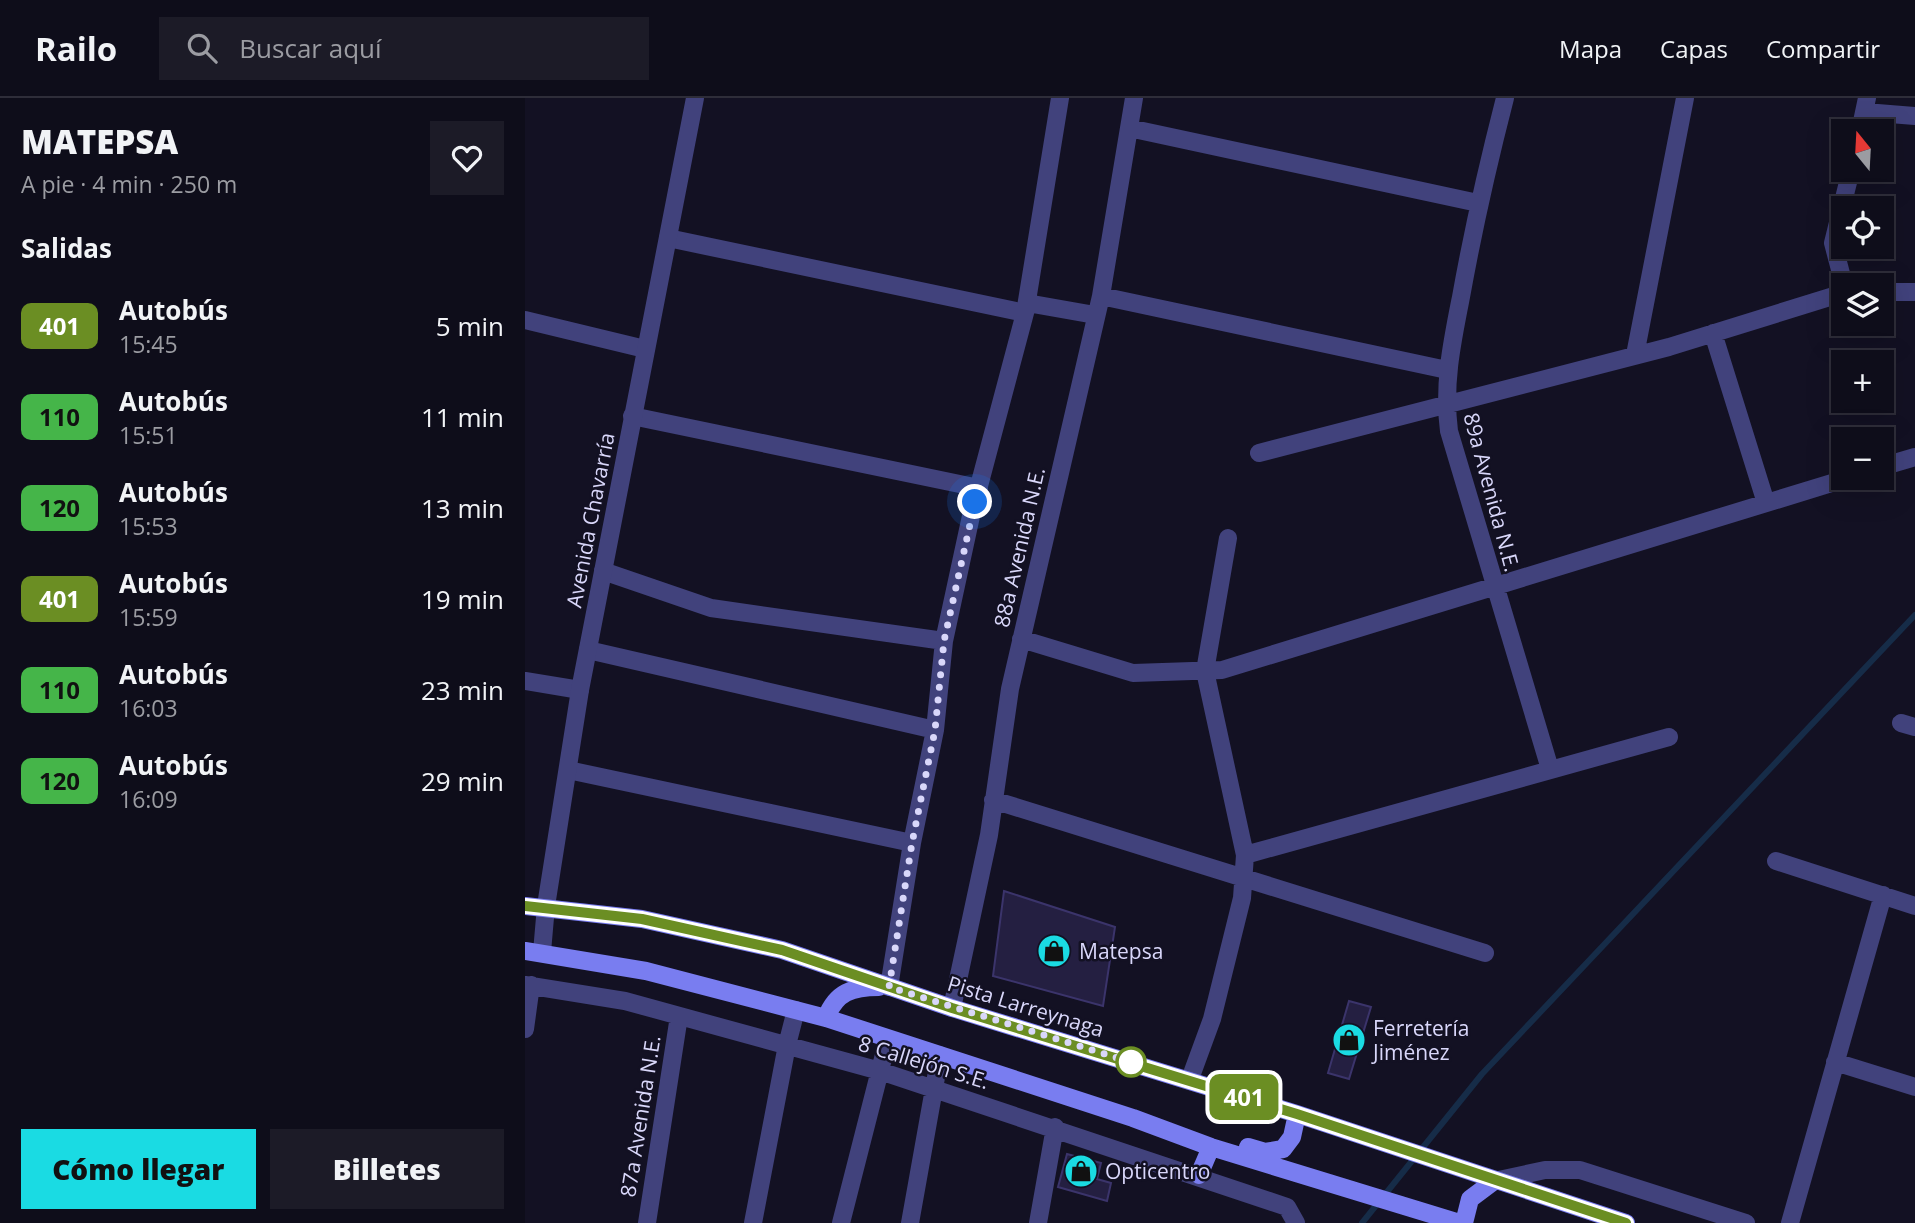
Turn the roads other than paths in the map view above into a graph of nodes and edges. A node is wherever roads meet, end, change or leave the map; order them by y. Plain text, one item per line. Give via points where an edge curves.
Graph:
1 (695, 98) edge
2 (1060, 98) edge
3 (1134, 98) edge
4 (1505, 98) edge
5 (1685, 98) edge
6 (1866, 105) edge
7 (1915, 116) edge
8 (1129, 128) junction
9 (1848, 182) edge
10 (1478, 203) junction
11 (668, 238) junction
12 (1841, 273) edge
13 (1894, 292) edge
14 (1915, 292) edge
15 (1101, 296) junction
16 (1831, 297) edge
17 (1026, 308) junction
18 (1095, 315) junction
19 (525, 320) edge
20 (1713, 333) junction
21 (645, 348) junction
22 (1635, 355) junction
23 (1447, 370) junction
24 (1445, 404) junction
25 (632, 416) junction
26 (1259, 453) dead end
27 (1915, 457) edge
28 (1894, 463) edge
29 (1831, 483) edge
30 (979, 488) junction
31 (1766, 503) junction
32 (1228, 538) dead end
33 (603, 571) junction
34 (1494, 588) junction
35 (1021, 639) junction
36 (944, 641) junction
37 (588, 650) junction
38 (1205, 671) junction
39 (525, 681) edge
40 (580, 690) junction
41 (935, 730) junction
42 (1669, 737) dead end
43 (1550, 769) junction
44 (568, 770) junction
45 (993, 800) junction
46 (912, 843) junction
47 (1245, 855) junction
48 (1776, 861) dead end
49 (1243, 877) junction
50 (1883, 895) junction
51 (525, 906) edge
52 (546, 906) junction
53 (1915, 906) edge
54 (533, 951) edge
55 (1485, 953) dead end
56 (528, 985) edge
57 (889, 987) junction
58 (952, 1008) junction
59 (796, 1010) junction
60 (679, 1016) junction
61 (826, 1018) junction
62 (525, 1029) edge
63 (888, 1039) junction
64 (787, 1045) junction
65 (940, 1055) junction
66 (1835, 1062) junction
67 (880, 1071) junction
68 (1190, 1079) junction
69 (934, 1087) junction
70 (1915, 1087) edge
71 (1297, 1114) junction
72 (1133, 1118) junction
73 (1055, 1127) junction
74 (1211, 1147) junction
75 (1199, 1175) junction
76 (1494, 1181) junction
77 (1296, 1222) edge
78 (647, 1223) edge
79 (753, 1223) edge
80 (841, 1223) edge
81 (910, 1223) edge
82 (1038, 1223) edge
83 (1462, 1223) edge
84 (1626, 1223) edge
85 (1746, 1223) edge
86 (1790, 1223) edge

1 - 11 street, Avenida Chavarría
2 - 17 street
3 - 8 street, 88a Avenida N.E.
4 - 10 street, 89a Avenida N.E.
5 - 22 street
6 - 7 street
8 - 10 street
8 - 15 street, 88a Avenida N.E.
9 - 12 street via 1833,243
10 - 23 street, 89a Avenida N.E.
11 - 17 street
11 - 21 street, Avenida Chavarría
13 - 14 street
15 - 18 street, 88a Avenida N.E.
15 - 23 street
16 - 20 street
17 - 18 street
17 - 30 street
18 - 35 street, 88a Avenida N.E.
19 - 21 street
20 - 22 street
20 - 31 street
21 - 25 street, Avenida Chavarría
22 - 24 street
23 - 24 street, 89a Avenida N.E.
24 - 26 street
24 - 34 street, 89a Avenida N.E.
25 - 30 street
25 - 33 street, Avenida Chavarría
27 - 28 street
29 - 31 street
30 - 36 street
31 - 34 street
32 - 38 street
33 - 36 street via 711,608
33 - 37 street, Avenida Chavarría
34 - 38 street via 1222,670
34 - 43 street, 89a Avenida N.E.
35 - 38 street via 1133,673
35 - 45 street, 88a Avenida N.E.
36 - 41 street
37 - 40 street, Avenida Chavarría
37 - 41 street
38 - 47 street
39 - 40 street
40 - 44 street, Avenida Chavarría
41 - 46 street
42 - 43 street
43 - 47 street
44 - 46 street
44 - 52 street, Avenida Chavarría
45 - 49 street
45 - 58 street, 88a Avenida N.E.
46 - 57 street
47 - 49 street
48 - 50 street
49 - 55 street
49 - 68 street via 1242,898 1212,1018
50 - 53 street
50 - 66 street
51 - 52 main road, Pista Larreynaga
52 - 54 street, Avenida Chavarría
52 - 57 main road, Pista Larreynaga via 642,919 782,950
54 - 59 main road via 646,971
56 - 60 street, 8 Callejón S.E. via 625,1001
56 - 62 street
57 - 58 main road, Pista Larreynaga
57 - 61 main road via 858,987 841,994
58 - 68 main road, Pista Larreynaga
59 - 61 main road
59 - 64 street
60 - 64 street, 8 Callejón S.E.
60 - 78 street, 87a Avenida N.E.
61 - 63 main road
63 - 65 main road
63 - 67 street
64 - 67 street, 8 Callejón S.E.
64 - 79 street
65 - 69 street
65 - 72 main road
66 - 70 street
66 - 86 street
67 - 69 street, 8 Callejón S.E.
67 - 80 street
68 - 71 main road, Pista Larreynaga
69 - 73 street, 8 Callejón S.E.
69 - 81 street
71 - 72 main road via 1292,1137 1283,1149 1265,1152 1153,1117
71 - 76 main road, Pista Larreynaga
72 - 74 main road
73 - 75 street, 8 Callejón S.E.
73 - 82 street
74 - 75 main road
74 - 83 main road
75 - 77 street, 8 Callejón S.E. via 1287,1207
76 - 83 main road via 1470,1199
76 - 84 main road, Pista Larreynaga
76 - 85 street via 1545,1170 1580,1170

